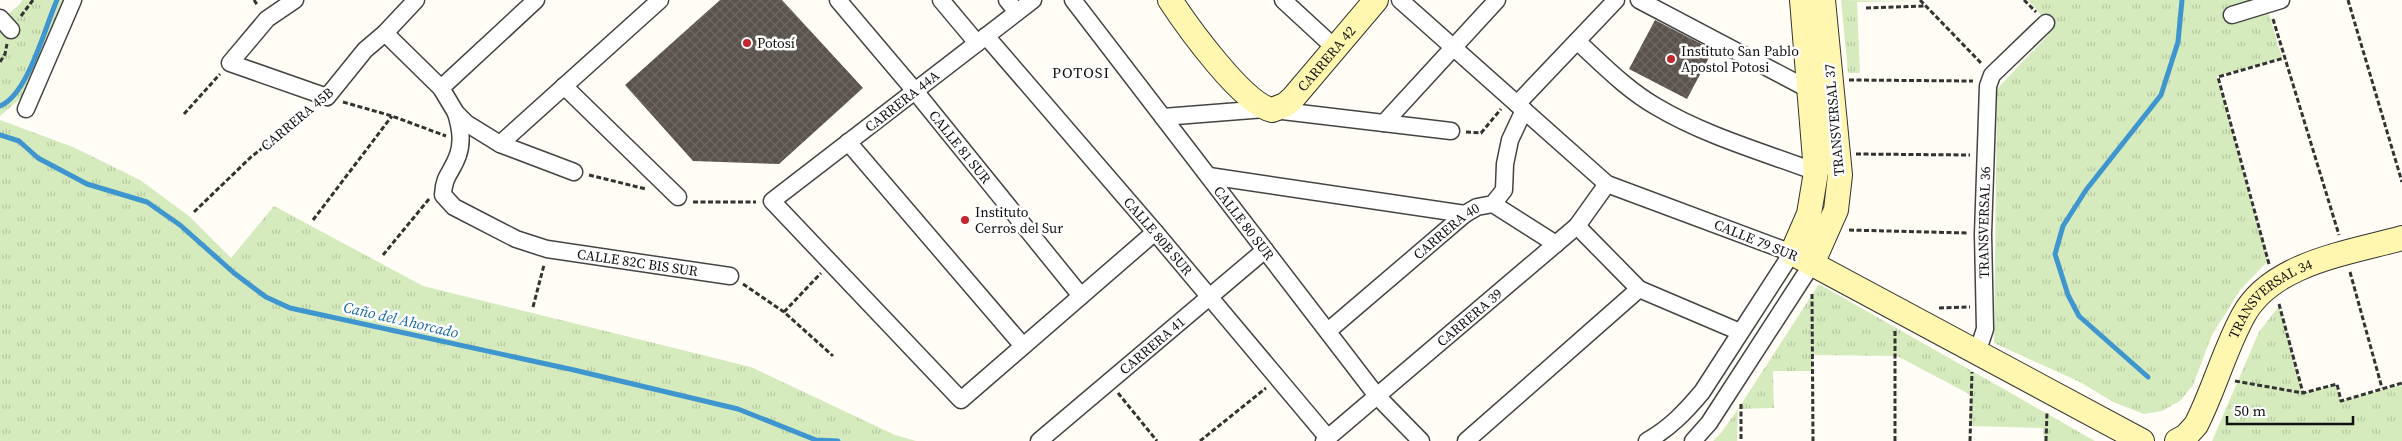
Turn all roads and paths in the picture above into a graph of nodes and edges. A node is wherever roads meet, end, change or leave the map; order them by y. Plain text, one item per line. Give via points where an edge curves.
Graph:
1 (73, 0) edge
2 (295, 0) edge
3 (416, 0) edge
4 (536, 0) edge
5 (660, 0) edge
6 (838, 0) edge
7 (941, 0) edge
8 (1033, 0) edge
9 (1073, 0) edge
10 (1170, 0) edge
11 (1282, 0) edge
12 (1376, 0) edge
13 (1400, 0) edge
14 (1498, 0) edge
15 (1616, 0) edge
16 (1639, 0) edge
17 (1920, 0) edge
18 (2348, 0) edge
19 (1804, 2) edge
20 (2275, 2) edge
21 (1012, 6) edge
22 (1925, 6) junction
23 (1866, 8) dead end
24 (2232, 15) dead end
25 (2046, 23) dead end
26 (385, 33) junction
27 (982, 40) junction
28 (1577, 41) junction
29 (1335, 48) junction
30 (1454, 48) junction
31 (2284, 58) junction
32 (230, 63) junction
33 (1991, 78) junction
34 (1820, 85) junction
35 (564, 86) junction
36 (441, 88) junction
37 (915, 91) junction
38 (327, 97) junction
39 (1517, 104) junction
40 (26, 109) dead end
41 (1268, 109) junction
42 (456, 113) junction
43 (184, 114) dead end
44 (392, 116) junction
45 (1163, 116) junction
46 (1384, 123) junction
47 (1451, 131) joint
48 (461, 142) junction
49 (848, 142) junction
50 (500, 144) junction
51 (1867, 154) dead end
52 (1986, 155) junction
53 (574, 172) dead end
54 (1816, 172) junction
55 (1208, 176) junction
56 (444, 181) junction
57 (2402, 182) edge
58 (1607, 184) junction
59 (678, 197) dead end
60 (1492, 204) junction
61 (194, 212) dead end
62 (1464, 214) junction
63 (313, 220) dead end
64 (1577, 226) junction
65 (1828, 230) junction
66 (1155, 232) junction
67 (1983, 234) junction
68 (2402, 238) edge
69 (1556, 244) junction
70 (547, 249) junction
71 (1265, 250) junction
72 (2346, 254) junction
73 (383, 255) dead end
74 (1802, 258) junction
75 (832, 262) junction
76 (730, 276) joint
77 (2272, 282) junction
78 (1639, 289) junction
79 (1081, 296) junction
80 (1210, 297) junction
81 (533, 307) dead end
82 (1895, 309) junction
83 (784, 312) junction
84 (1328, 331) junction
85 (1740, 332) junction
86 (1023, 346) junction
87 (1973, 351) junction
88 (833, 356) dead end
89 (1741, 374) junction
90 (2216, 377) junction
91 (1278, 378) junction
92 (1109, 382) junction
93 (2402, 383) edge
94 (2382, 388) junction
95 (2048, 391) junction
96 (2303, 393) junction
97 (1377, 396) junction
98 (1326, 439) edge
99 (1039, 441) edge
100 (1156, 441) edge
101 (1200, 441) edge
102 (1421, 441) edge
103 (1466, 441) edge
104 (1647, 441) edge
105 (1693, 441) edge
106 (1741, 441) edge
107 (1813, 441) edge
108 (1895, 441) edge
109 (1970, 441) edge
110 (2046, 441) edge
111 (2142, 441) edge
112 (2176, 441) edge

1 - 40 street
2 - 32 street via 267,19
3 - 26 street, CARRERA 45B
4 - 36 street
5 - 35 street
6 - 37 street, CALLE 81 SUR
7 - 27 street, CALLE 80B SUR
8 - 21 street, CARRERA 44A
9 - 45 street, CALLE 80 SUR
10 - 41 street via 1240,90
11 - 29 street
12 - 29 street, CARRERA 42
13 - 30 street, CALLE 79 SUR
14 - 30 street
15 - 28 street, CARRERA 40
16 - 34 street
17 - 22 path
18 - 57 path
19 - 34 street, TRANSVERSAL 37
20 - 24 street
20 - 31 path
21 - 27 street, CARRERA 44A
22 - 23 path
22 - 33 path
25 - 33 street
26 - 36 street
26 - 38 street, CARRERA 45B via 364,50
27 - 37 street, CARRERA 44A
27 - 66 street, CALLE 80B SUR
28 - 39 street, CARRERA 40
28 - 54 street via 1628,87 1656,107 1707,132
29 - 41 street, CARRERA 42 via 1293,98 1285,105
30 - 39 street, CALLE 79 SUR
30 - 46 street
31 - 72 path
31 - 77 path via 2218,77
32 - 38 street
32 - 43 path
33 - 34 path
33 - 52 street, TRANSVERSAL 36
34 - 54 street, TRANSVERSAL 37
34 - 65 street, TRANSVERSAL 37 via 1840,175 1836,210
35 - 50 street
35 - 59 street
36 - 42 street
37 - 49 street, CARRERA 44A
37 - 79 street, CALLE 81 SUR
38 - 44 path
38 - 61 path, CARRERA 45B via 251,157
39 - 47 path via 1480,134
39 - 58 street, CALLE 79 SUR
39 - 60 street, CARRERA 40 via 1505,164 1504,190
41 - 45 street
41 - 46 street
42 - 48 street
42 - 50 street via 477,131
44 - 48 path
44 - 63 path
45 - 55 street, CALLE 80 SUR
46 - 47 street
48 - 56 street via 458,156
49 - 75 street, CARRERA 44A via 772,201
49 - 86 street
50 - 53 street
51 - 52 path
52 - 67 street, TRANSVERSAL 36
54 - 74 street, TRANSVERSAL 37
55 - 62 street
55 - 71 street, CALLE 80 SUR
56 - 70 street, CALLE 82C BIS SUR via 443,195 454,207 516,240
56 - 73 path
58 - 64 street, CARRERA 39
58 - 74 street, CALLE 79 SUR
60 - 62 street, CARRERA 40
60 - 69 street
62 - 84 street, CARRERA 40
64 - 69 street, CARRERA 39
64 - 78 street
65 - 67 path
65 - 74 street, TRANSVERSAL 37
66 - 79 street
66 - 80 street, CALLE 80B SUR
67 - 87 street, TRANSVERSAL 36 via 1985,329
68 - 72 street, TRANSVERSAL 34
69 - 97 street, CARRERA 39
70 - 76 street, CALLE 82C BIS SUR
70 - 81 path
71 - 80 street, CARRERA 41
71 - 84 street, CALLE 80 SUR
72 - 77 street, TRANSVERSAL 34 via 2294,270
72 - 94 path
74 - 82 street, CALLE 79 SUR
74 - 85 street
74 - 89 street
74 - 107 path
75 - 83 path
75 - 86 street via 961,400
76 - 83 path
77 - 90 street, TRANSVERSAL 34 via 2247,308
77 - 96 path
78 - 85 street
78 - 103 street
79 - 86 street
80 - 91 street, CALLE 80B SUR
80 - 92 street, CARRERA 41
82 - 87 street, CALLE 79 SUR
82 - 108 path
83 - 88 path
84 - 97 street, CALLE 80 SUR
85 - 104 street via 1702,392 1685,412 1666,430
87 - 95 street, CALLE 79 SUR
87 - 109 path
89 - 105 street via 1710,423
89 - 106 path
90 - 96 path
90 - 112 street, TRANSVERSAL 34 via 2196,425
91 - 98 street, CALLE 80B SUR
91 - 101 path
92 - 99 street, CARRERA 41
92 - 100 path
93 - 94 path
94 - 96 path via 2341,401 2337,384
95 - 110 path
95 - 111 street, CALLE 79 SUR
97 - 98 street, CARRERA 39
97 - 102 street, CALLE 80 SUR

